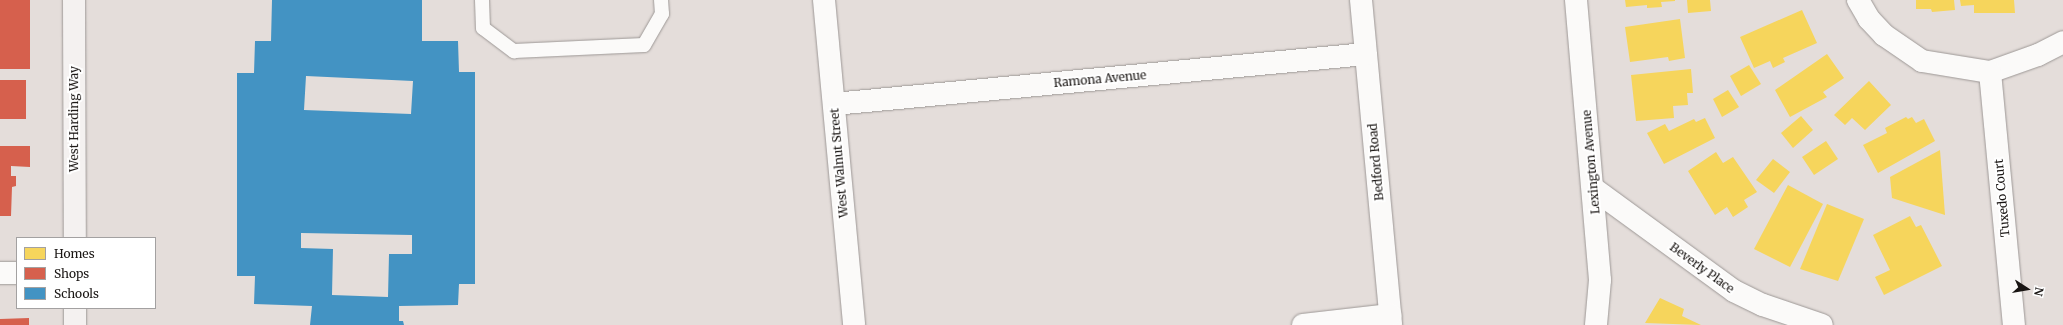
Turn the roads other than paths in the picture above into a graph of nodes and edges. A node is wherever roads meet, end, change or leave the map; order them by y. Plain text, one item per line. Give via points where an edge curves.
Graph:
1 (74, 0) edge
2 (482, 0) edge
3 (661, 0) edge
4 (824, 0) edge
5 (1361, 0) edge
6 (1576, 0) edge
7 (1858, 0) edge
8 (2063, 42) edge
9 (1366, 54) junction
10 (1990, 72) junction
11 (834, 104) junction
12 (1594, 188) junction
13 (75, 237) edge
14 (0, 273) edge
15 (16, 273) edge
16 (75, 309) edge
17 (1390, 320) edge
18 (75, 325) edge
19 (854, 325) edge
20 (1303, 325) edge
21 (1596, 325) edge
22 (1822, 325) edge
23 (2014, 325) edge

1 - 13 street, West Harding Way
2 - 3 lane via 483,28 514,51 644,45 662,14
4 - 11 street, West Walnut Street
5 - 9 street, Bedford Road
6 - 12 street, Lexington Avenue
7 - 10 street via 1869,19 1884,35 1922,61
8 - 10 street via 2038,55
9 - 11 street, Ramona Avenue
9 - 17 street, Bedford Road
10 - 23 street, Tuxedo Court
11 - 19 street, West Walnut Street
12 - 21 street, Lexington Avenue via 1600,280
12 - 22 street, Beverly Place via 1734,291 1763,305
14 - 15 street
16 - 18 street
17 - 20 street

